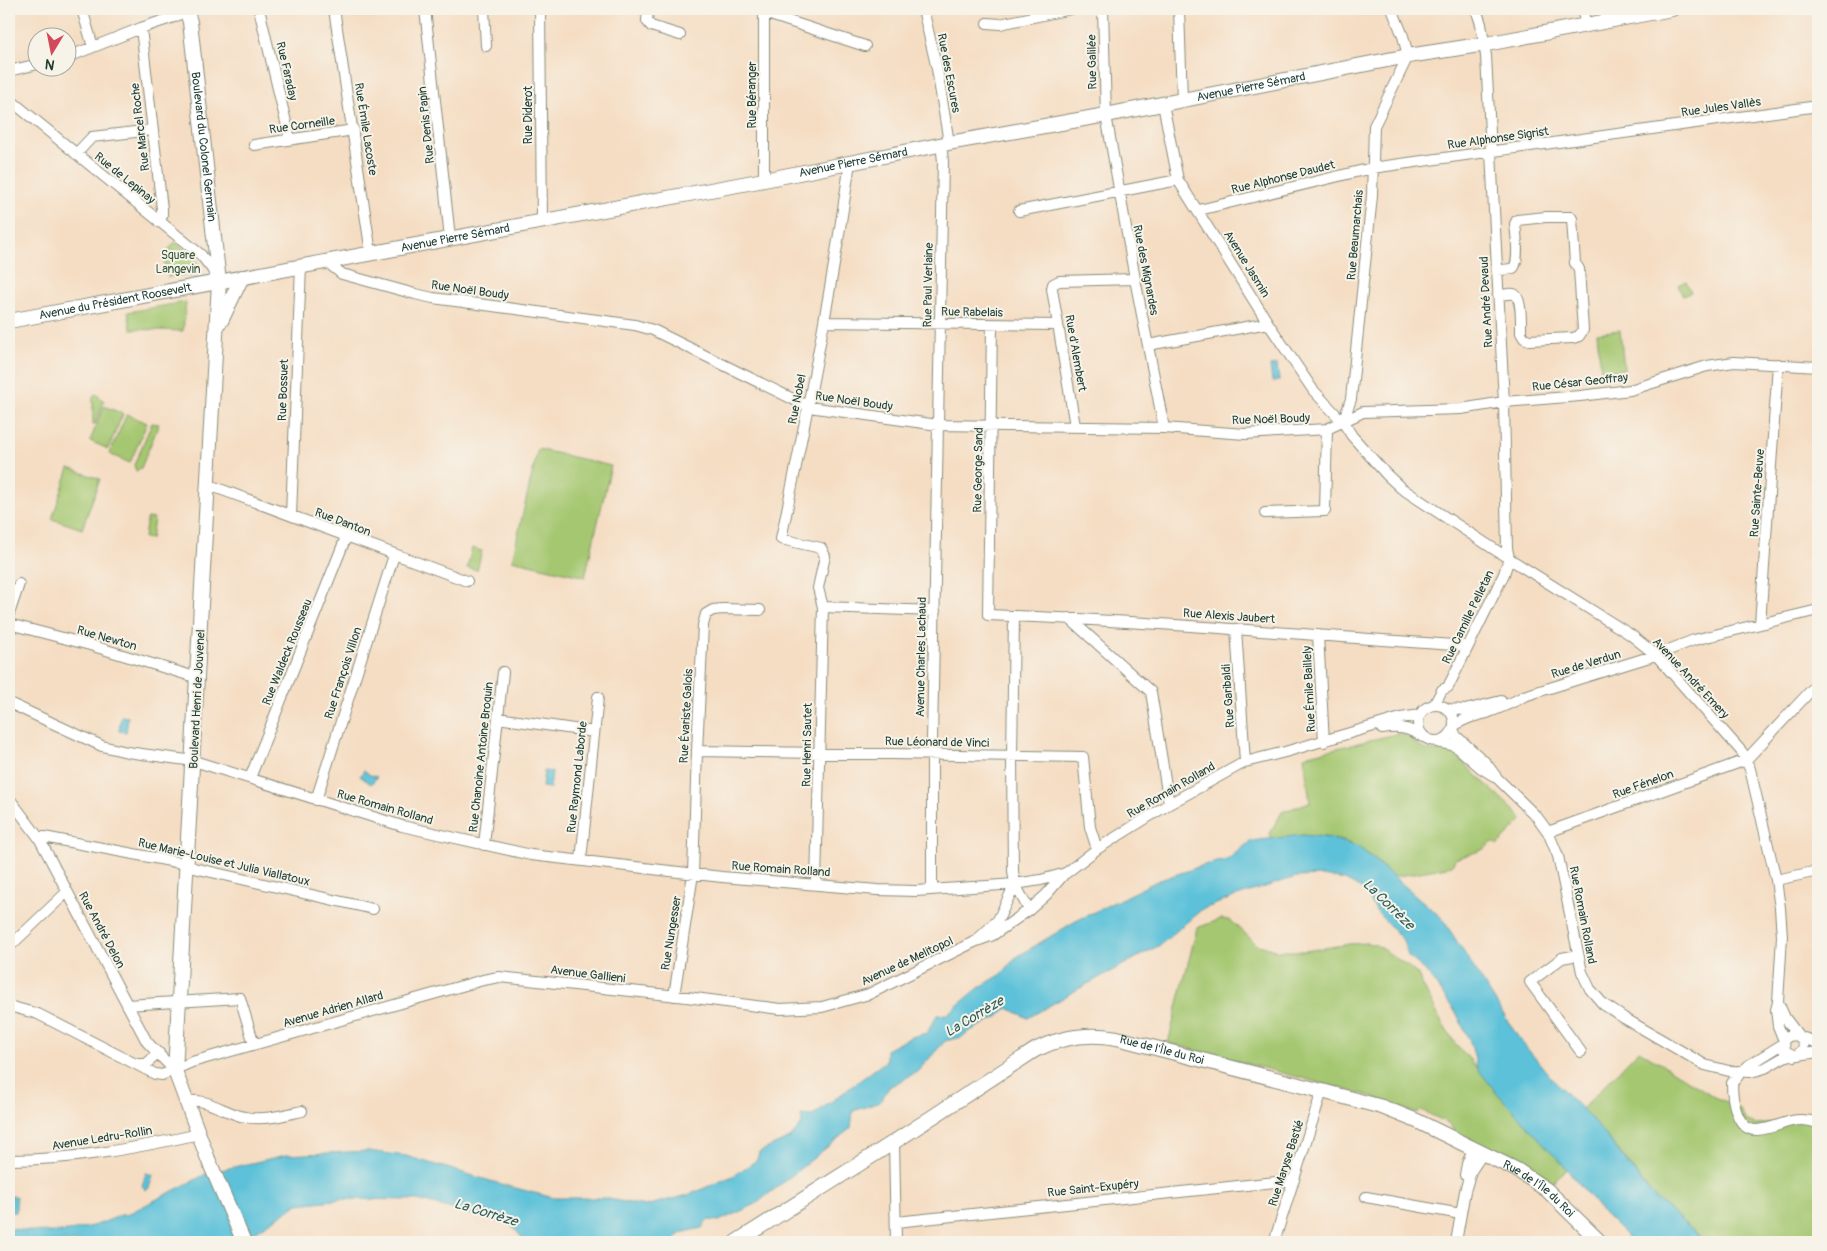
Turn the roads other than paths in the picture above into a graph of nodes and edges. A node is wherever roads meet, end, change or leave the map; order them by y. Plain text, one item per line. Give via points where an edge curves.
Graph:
1 (82, 9) edge
2 (188, 9) edge
3 (259, 9) edge
4 (334, 9) edge
5 (426, 9) edge
6 (484, 9) edge
7 (540, 9) edge
8 (648, 9) edge
9 (923, 9) edge
10 (1071, 9) edge
11 (1103, 9) edge
12 (1179, 9) edge
13 (1392, 9) edge
14 (1476, 9) edge
15 (1582, 9) edge
16 (1672, 9) edge
17 (764, 11) edge
18 (987, 23) dead end
19 (1586, 25) junction
20 (141, 28) junction
21 (680, 35) dead end
22 (1486, 44) junction
23 (486, 46) dead end
24 (865, 46) dead end
25 (93, 47) junction
26 (78, 53) edge
27 (1408, 56) junction
28 (28, 66) edge
29 (9, 71) edge
30 (9, 99) edge
31 (1182, 100) junction
32 (1162, 104) junction
33 (1818, 106) edge
34 (1106, 115) junction
35 (152, 130) junction
36 (354, 130) junction
37 (1628, 133) joint
38 (290, 139) junction
39 (945, 144) junction
40 (254, 145) dead end
41 (1491, 152) junction
42 (76, 154) junction
43 (850, 162) junction
44 (1372, 168) junction
45 (764, 180) junction
46 (1178, 180) junction
47 (1119, 191) junction
48 (1199, 210) junction
49 (1019, 211) dead end
50 (542, 221) junction
51 (159, 222) junction
52 (450, 238) junction
53 (371, 253) junction
54 (332, 260) junction
55 (301, 266) junction
56 (1496, 270) junction
57 (242, 277) junction
58 (1135, 280) junction
59 (219, 282) junction
60 (1498, 295) junction
61 (9, 321) edge
62 (824, 322) junction
63 (1268, 323) junction
64 (939, 324) junction
65 (992, 325) junction
66 (1058, 325) junction
67 (218, 328) junction
68 (1148, 344) junction
69 (1778, 364) junction
70 (1818, 367) edge
71 (1504, 402) junction
72 (809, 407) junction
73 (1343, 422) junction
74 (938, 425) junction
75 (992, 426) junction
76 (1075, 426) junction
77 (1164, 428) junction
78 (1327, 429) junction
79 (209, 485) junction
80 (1265, 513) dead end
81 (291, 515) junction
82 (346, 536) junction
83 (394, 554) junction
84 (1509, 558) junction
85 (467, 581) dead end
86 (20, 589) dead end
87 (823, 607) junction
88 (760, 610) dead end
89 (1818, 610) edge
90 (935, 611) junction
91 (9, 614) edge
92 (988, 615) joint
93 (1014, 616) junction
94 (1069, 618) junction
95 (9, 624) edge
96 (1760, 624) junction
97 (1236, 629) junction
98 (1318, 635) junction
99 (1468, 646) junction
100 (1656, 655) junction
101 (503, 672) dead end
102 (198, 678) junction
103 (1818, 683) edge
104 (1448, 687) junction
105 (1524, 696) junction
106 (598, 697) dead end
107 (9, 703) edge
108 (1434, 705) junction
109 (1447, 709) junction
110 (1420, 715) junction
111 (498, 718) junction
112 (1454, 727) junction
113 (594, 732) junction
114 (1345, 736) junction
115 (1424, 737) junction
116 (1324, 742) junction
117 (1437, 742) junction
118 (696, 751) junction
119 (819, 752) junction
120 (932, 754) junction
121 (1012, 756) junction
122 (1746, 760) junction
123 (194, 761) junction
124 (1245, 762) junction
125 (250, 778) junction
126 (1496, 778) junction
127 (9, 798) edge
128 (316, 800) junction
129 (1168, 804) junction
130 (1548, 832) junction
131 (39, 838) junction
132 (484, 845) junction
133 (1098, 848) junction
134 (581, 860) junction
135 (188, 866) junction
136 (1818, 871) edge
137 (1066, 873) junction
138 (693, 874) junction
139 (1776, 880) junction
140 (816, 884) junction
141 (1015, 884) junction
142 (932, 890) junction
143 (67, 892) junction
144 (373, 909) dead end
145 (1029, 910) junction
146 (974, 942) junction
147 (9, 947) edge
148 (1578, 955) junction
149 (500, 977) joint
150 (674, 996) junction
151 (180, 1002) junction
152 (1778, 1002) junction
153 (127, 1005) junction
154 (9, 1006) edge
155 (1800, 1036) junction
156 (1783, 1042) junction
157 (1818, 1043) edge
158 (254, 1044) junction
159 (1581, 1052) dead end
160 (1818, 1052) edge
161 (159, 1053) junction
162 (1795, 1055) junction
163 (136, 1064) junction
164 (175, 1071) junction
165 (1742, 1071) junction
166 (1322, 1091) junction
167 (186, 1102) junction
168 (302, 1111) dead end
169 (1818, 1122) edge
170 (199, 1134) junction
171 (894, 1142) junction
172 (1478, 1151) junction
173 (9, 1160) edge
174 (1294, 1180) junction
175 (1366, 1197) dead end
176 (1461, 1214) junction
177 (896, 1222) junction
178 (244, 1242) edge
179 (736, 1242) edge
180 (896, 1242) edge
181 (1274, 1242) edge
182 (1456, 1242) edge
183 (1600, 1242) edge

1 - 25 street
2 - 20 street
2 - 59 main road, Boulevard du Colonel Germain
3 - 38 street, Rue Faraday
4 - 36 street, Rue Émile Lacoste
5 - 52 street, Rue Denis Papin
6 - 23 street
7 - 50 street, Rue Diderot
8 - 21 street via 647,21 651,26
9 - 39 street, Rue des Escures via 937,69
10 - 18 street via 1000,24
11 - 34 street, Rue Galilée
12 - 31 street
13 - 27 street
14 - 22 street, Rue André Devaud
15 - 19 street
16 - 19 main road, Avenue Pierre Sémard
17 - 24 street
17 - 45 street, Rue Béranger
19 - 22 main road, Avenue Pierre Sémard
20 - 25 street
20 - 35 street, Rue Marcel Roche
22 - 27 main road, Avenue Pierre Sémard
22 - 41 street, Rue André Devaud
25 - 26 street
27 - 31 main road, Avenue Pierre Sémard
27 - 44 street, Rue Beaumarchais via 1374,126
28 - 29 street
30 - 42 street, Rue de Lepinay
31 - 32 main road, Avenue Pierre Sémard
32 - 34 main road, Avenue Pierre Sémard
32 - 46 street, Avenue Jasmin
33 - 37 street, Rue Jules Vallès
34 - 39 main road, Avenue Pierre Sémard
34 - 47 street, Rue des Mignardes
35 - 42 street via 92,137
35 - 51 street, Rue Marcel Roche via 162,209
36 - 38 street, Rue Corneille
36 - 53 street, Rue Émile Lacoste
37 - 41 street, Rue Alphonse Sigrist
38 - 40 street, Rue Corneille
39 - 43 main road, Avenue Pierre Sémard
39 - 64 street, Rue Paul Verlaine
41 - 44 street, Rue Alphonse Sigrist
41 - 56 street, Rue André Devaud
42 - 51 street, Rue de Lepinay
43 - 45 main road, Avenue Pierre Sémard
43 - 62 street, Rue Nobel
44 - 48 street, Rue Alphonse Daudet
44 - 73 street, Rue Beaumarchais via 1372,196 1351,399
45 - 50 main road, Avenue Pierre Sémard
46 - 47 street
46 - 48 street, Avenue Jasmin
47 - 49 street
47 - 58 street, Rue des Mignardes
48 - 63 street, Avenue Jasmin
50 - 52 main road, Avenue Pierre Sémard
51 - 59 street, Rue de Lepinay via 201,255
52 - 53 main road, Avenue Pierre Sémard
53 - 54 main road, Avenue Pierre Sémard
54 - 55 main road, Avenue Pierre Sémard
54 - 72 street, Rue Noël Boudy via 332,266 342,274 415,294 653,330
55 - 57 main road, Avenue Pierre Sémard
55 - 81 street, Rue Bossuet
56 - 60 street, Rue André Devaud
56 - 60 street via 1515,266 1517,220 1571,217 1583,330 1580,336 1573,338 1524,338 1518,297 1514,294
57 - 59 main road, Avenue Pierre Sémard
57 - 67 main road, Boulevard Henri de Jouvenel
58 - 66 street, Rue d'Alembert via 1059,281 1053,284
58 - 68 street, Rue des Mignardes
59 - 61 main road, Avenue du Président Roosevelt
59 - 67 main road, Boulevard Henri de Jouvenel
60 - 71 street, Rue André Devaud
62 - 64 street, Rue Rabelais
62 - 72 street, Rue Nobel
63 - 68 street
63 - 73 street, Avenue Jasmin via 1313,390
64 - 65 street, Rue Rabelais
64 - 74 street, Rue Paul Verlaine
65 - 66 street, Rue Rabelais
65 - 75 street, Rue George Sand
66 - 76 street, Rue d'Alembert
67 - 79 main road, Boulevard Henri de Jouvenel
68 - 77 street, Rue des Mignardes
69 - 70 street, Rue César Geoffray
69 - 71 street, Rue César Geoffray via 1734,362 1707,366 1630,390
69 - 96 street, Rue Sainte-Beuve
71 - 73 street, Rue César Geoffray via 1462,409 1363,412
71 - 84 street, Rue André Devaud
72 - 74 street, Rue Noël Boudy
72 - 87 street, Rue Nobel via 781,539 821,548 825,556 818,588
73 - 78 street, Rue Noël Boudy
73 - 84 street, Avenue André Emery via 1401,488
74 - 75 street, Rue Noël Boudy
74 - 90 street, Avenue Charles Lachaud
75 - 76 street, Rue Noël Boudy
75 - 92 street, Rue George Sand
76 - 77 street, Rue Noël Boudy
77 - 78 street, Rue Noël Boudy via 1245,434
78 - 80 street via 1324,511
79 - 81 street, Rue Danton
79 - 102 main road, Boulevard Henri de Jouvenel
81 - 82 street, Rue Danton
82 - 83 street, Rue Danton
82 - 125 street, Rue Waldeck Rousseau
83 - 85 street, Rue Danton
83 - 128 street, Rue François Villon
84 - 99 street, Rue Camille Pelletan
84 - 100 street, Avenue André Emery
86 - 91 street
87 - 90 street
87 - 119 street, Rue Henri Sautet
88 - 118 street, Rue Évariste Galois via 723,609 706,614
89 - 96 street, Rue de Verdun
90 - 120 street, Avenue Charles Lachaud
92 - 93 street, Rue Alexis Jaubert
93 - 94 street, Rue Alexis Jaubert
93 - 121 street
94 - 97 street, Rue Alexis Jaubert
94 - 129 street via 1151,692
95 - 102 street, Rue Newton via 182,669
96 - 100 street, Rue de Verdun via 1694,640
97 - 98 street, Rue Alexis Jaubert
97 - 124 street, Rue Garibaldi
98 - 99 street, Rue Alexis Jaubert
98 - 116 street, Rue Émile Baillely
99 - 104 street, Rue Camille Pelletan
100 - 105 street, Rue de Verdun
100 - 122 street, Avenue André Emery
101 - 111 street, Rue Chanoine Antoine Broquin
102 - 123 main road, Boulevard Henri de Jouvenel
103 - 122 street
104 - 108 street, Rue Camille Pelletan via 1442,690
104 - 109 street, Rue Camille Pelletan
105 - 109 street, Rue de Verdun via 1465,710
105 - 112 street, Rue de Verdun via 1490,712 1461,720
106 - 113 street, Rue Raymond Laborde
107 - 123 street, Rue Romain Rolland via 102,746
108 - 109 street
108 - 110 street
109 - 112 street
110 - 114 street, Rue Romain Rolland
110 - 115 street via 1417,724
111 - 113 street
111 - 132 street, Rue Chanoine Antoine Broquin
112 - 117 street via 1450,736
112 - 126 street, Rue Romain Rolland via 1456,736 1486,763
113 - 134 street, Rue Raymond Laborde
114 - 115 street, Rue Romain Rolland via 1402,727
114 - 116 street, Rue Romain Rolland
115 - 117 street
116 - 124 street, Rue Romain Rolland
117 - 126 street, Rue Romain Rolland via 1452,744
118 - 119 street, Rue Léonard de Vinci
118 - 138 street, Rue Évariste Galois
119 - 120 street, Rue Léonard de Vinci
119 - 140 street, Rue Henri Sautet
120 - 121 street, Rue Léonard de Vinci
120 - 142 street, Avenue Charles Lachaud
121 - 133 street, Rue Léonard de Vinci via 1083,757 1090,827
121 - 141 street
122 - 130 street, Rue Fénelon
122 - 139 street, Avenue André Emery
123 - 125 street, Rue Romain Rolland
123 - 135 main road, Boulevard Henri de Jouvenel
124 - 129 street, Rue Romain Rolland
125 - 128 street, Rue Romain Rolland
126 - 130 street, Rue Romain Rolland
127 - 131 street, Rue André Delon
128 - 132 street, Rue Romain Rolland via 402,826
129 - 133 street, Rue Romain Rolland
130 - 148 street, Rue Romain Rolland via 1558,856
131 - 135 street, Rue Marie-Louise et Julia Viallatoux
131 - 143 street, Rue André Delon
132 - 134 street, Rue Romain Rolland via 531,855
133 - 137 street, Rue Romain Rolland
134 - 138 street, Rue Romain Rolland
135 - 144 street, Rue Marie-Louise et Julia Viallatoux
135 - 151 main road, Boulevard Henri de Jouvenel
136 - 139 street
137 - 141 street, Rue Romain Rolland
137 - 145 street, Avenue de Melitopol
138 - 140 street, Rue Romain Rolland
138 - 150 street, Rue Nungesser
139 - 152 street, Avenue André Emery via 1782,936
140 - 142 street, Rue Romain Rolland via 878,890
141 - 142 street, Rue Romain Rolland
141 - 145 street
141 - 146 street via 998,920
143 - 147 street
143 - 153 street, Rue André Delon
145 - 146 street, Avenue de Melitopol via 993,935
146 - 150 street, Avenue de Melitopol via 869,994 822,1006 780,1008
148 - 159 street via 1562,958 1530,982
148 - 165 street, Rue Romain Rolland via 1590,989 1613,1011 1705,1065
149 - 150 street, Avenue Gallieni
149 - 158 street, Avenue Adrien Allard
151 - 153 street
151 - 158 street via 240,998
151 - 164 main road, Boulevard Henri de Jouvenel
152 - 155 street via 1785,1018
152 - 156 street, Avenue André Emery via 1776,1018
153 - 161 street, Rue André Delon via 147,1042
154 - 163 street via 38,1014
155 - 156 street via 1788,1036
155 - 157 street
155 - 162 street via 1804,1046
156 - 162 street via 1785,1051
156 - 165 street
158 - 164 street, Avenue Adrien Allard via 192,1062
160 - 162 street
161 - 163 street via 146,1064
161 - 164 street, Rue André Delon
162 - 165 street, Rue Romain Rolland via 1757,1071
163 - 164 street via 155,1074
164 - 167 main road
165 - 169 street via 1732,1083 1733,1105 1740,1119 1752,1129 1798,1119
166 - 171 main road, Rue de l'Île du Roi via 1117,1038 1082,1036 1036,1050
166 - 172 main road, Rue de l'Île du Roi via 1382,1107
166 - 174 street, Rue Maryse Bastié
167 - 168 street via 195,1099 251,1118
167 - 170 main road
170 - 173 street, Avenue Ledru-Rollin via 86,1154
170 - 178 main road
171 - 177 street
171 - 179 main road, Rue de l'Île du Roi
172 - 176 street
172 - 183 main road, Rue de l'Île du Roi via 1517,1170 1547,1190
174 - 177 street, Rue Saint-Exupéry
174 - 181 street, Rue Maryse Bastié
175 - 176 street
176 - 182 street
177 - 180 street

